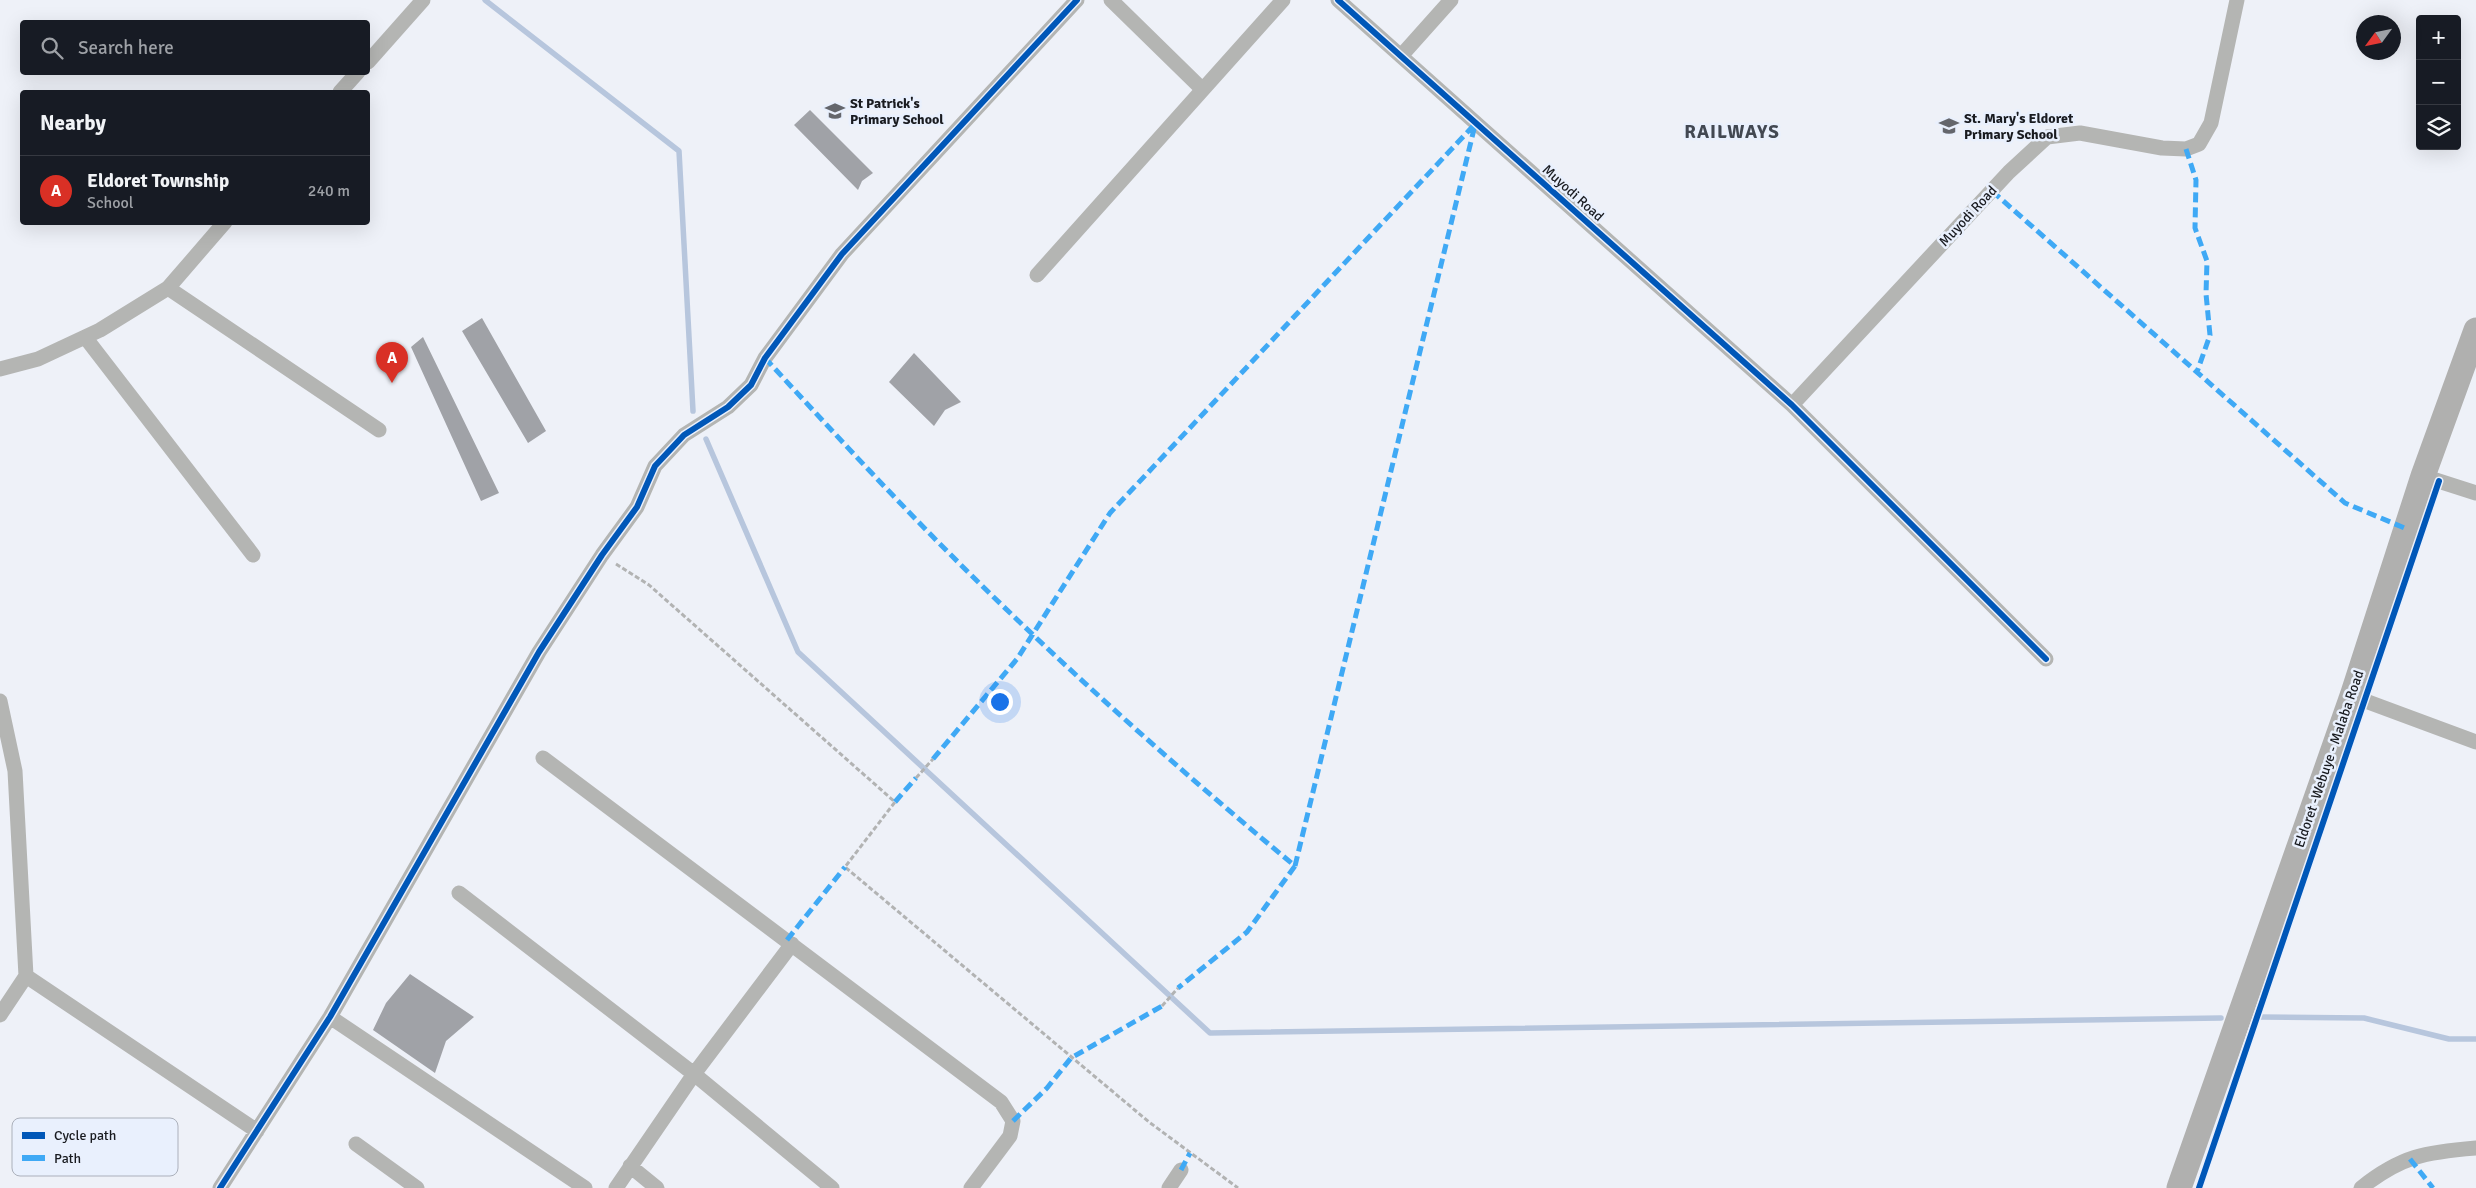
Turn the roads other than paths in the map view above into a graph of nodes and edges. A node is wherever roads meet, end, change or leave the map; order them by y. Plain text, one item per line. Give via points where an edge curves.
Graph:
1 (423, 0) edge
2 (1077, 0) edge
3 (1111, 0) edge
4 (1283, 0) edge
5 (1338, 0) edge
6 (1451, 0) edge
7 (2237, 0) edge
8 (1400, 56) junction
9 (370, 60) edge
10 (355, 75) edge
11 (1202, 89) junction
12 (342, 90) edge
13 (222, 225) edge
14 (1037, 275) dead end
15 (168, 288) junction
16 (2476, 330) edge
17 (86, 337) junction
18 (0, 369) edge
19 (1792, 405) junction
20 (380, 430) dead end
21 (2423, 476) junction
22 (2476, 494) edge
23 (253, 555) dead end
24 (2046, 659) dead end
25 (2352, 696) junction
26 (0, 702) edge
27 (2476, 742) edge
28 (543, 758) dead end
29 (459, 892) dead end
30 (792, 944) junction
31 (26, 976) junction
32 (0, 1015) edge
33 (330, 1017) junction
34 (694, 1074) junction
35 (257, 1131) junction
36 (356, 1144) dead end
37 (2476, 1148) edge
38 (630, 1166) junction
39 (1181, 1170) dead end
40 (220, 1188) edge
41 (417, 1188) edge
42 (585, 1188) edge
43 (616, 1188) edge
44 (657, 1188) edge
45 (832, 1188) edge
46 (971, 1188) edge
47 (1169, 1188) edge
48 (2179, 1188) edge
49 (2361, 1188) edge

1 - 9 street
2 - 33 street via 842,254 765,358 751,385 728,407 684,435 655,466 637,507 539,652
3 - 11 street
4 - 11 street
5 - 8 street, Muyodi Road
6 - 8 street
7 - 19 street, Muyodi Road via 2211,123 2199,144 2186,149 2162,148 2080,133 2047,137 2009,172
8 - 19 street, Muyodi Road
10 - 12 street
11 - 14 street
13 - 15 street
15 - 17 street
15 - 20 street
16 - 21 highway, Eldoret -Webuye - Malaba Road
17 - 18 street via 38,359
17 - 23 street
19 - 24 street
21 - 22 street
21 - 25 highway, Eldoret -Webuye - Malaba Road
25 - 27 street
25 - 48 highway, Eldoret -Webuye - Malaba Road
26 - 31 street via 15,771
28 - 30 street
29 - 34 street
30 - 34 street
30 - 46 street via 1000,1102 1013,1121 1010,1136
31 - 32 street
31 - 35 street
33 - 35 street
33 - 42 street
34 - 38 street
34 - 45 street
35 - 40 street
36 - 41 street
37 - 49 street via 2434,1151 2410,1159 2383,1171
38 - 43 street
38 - 44 street
39 - 47 street

